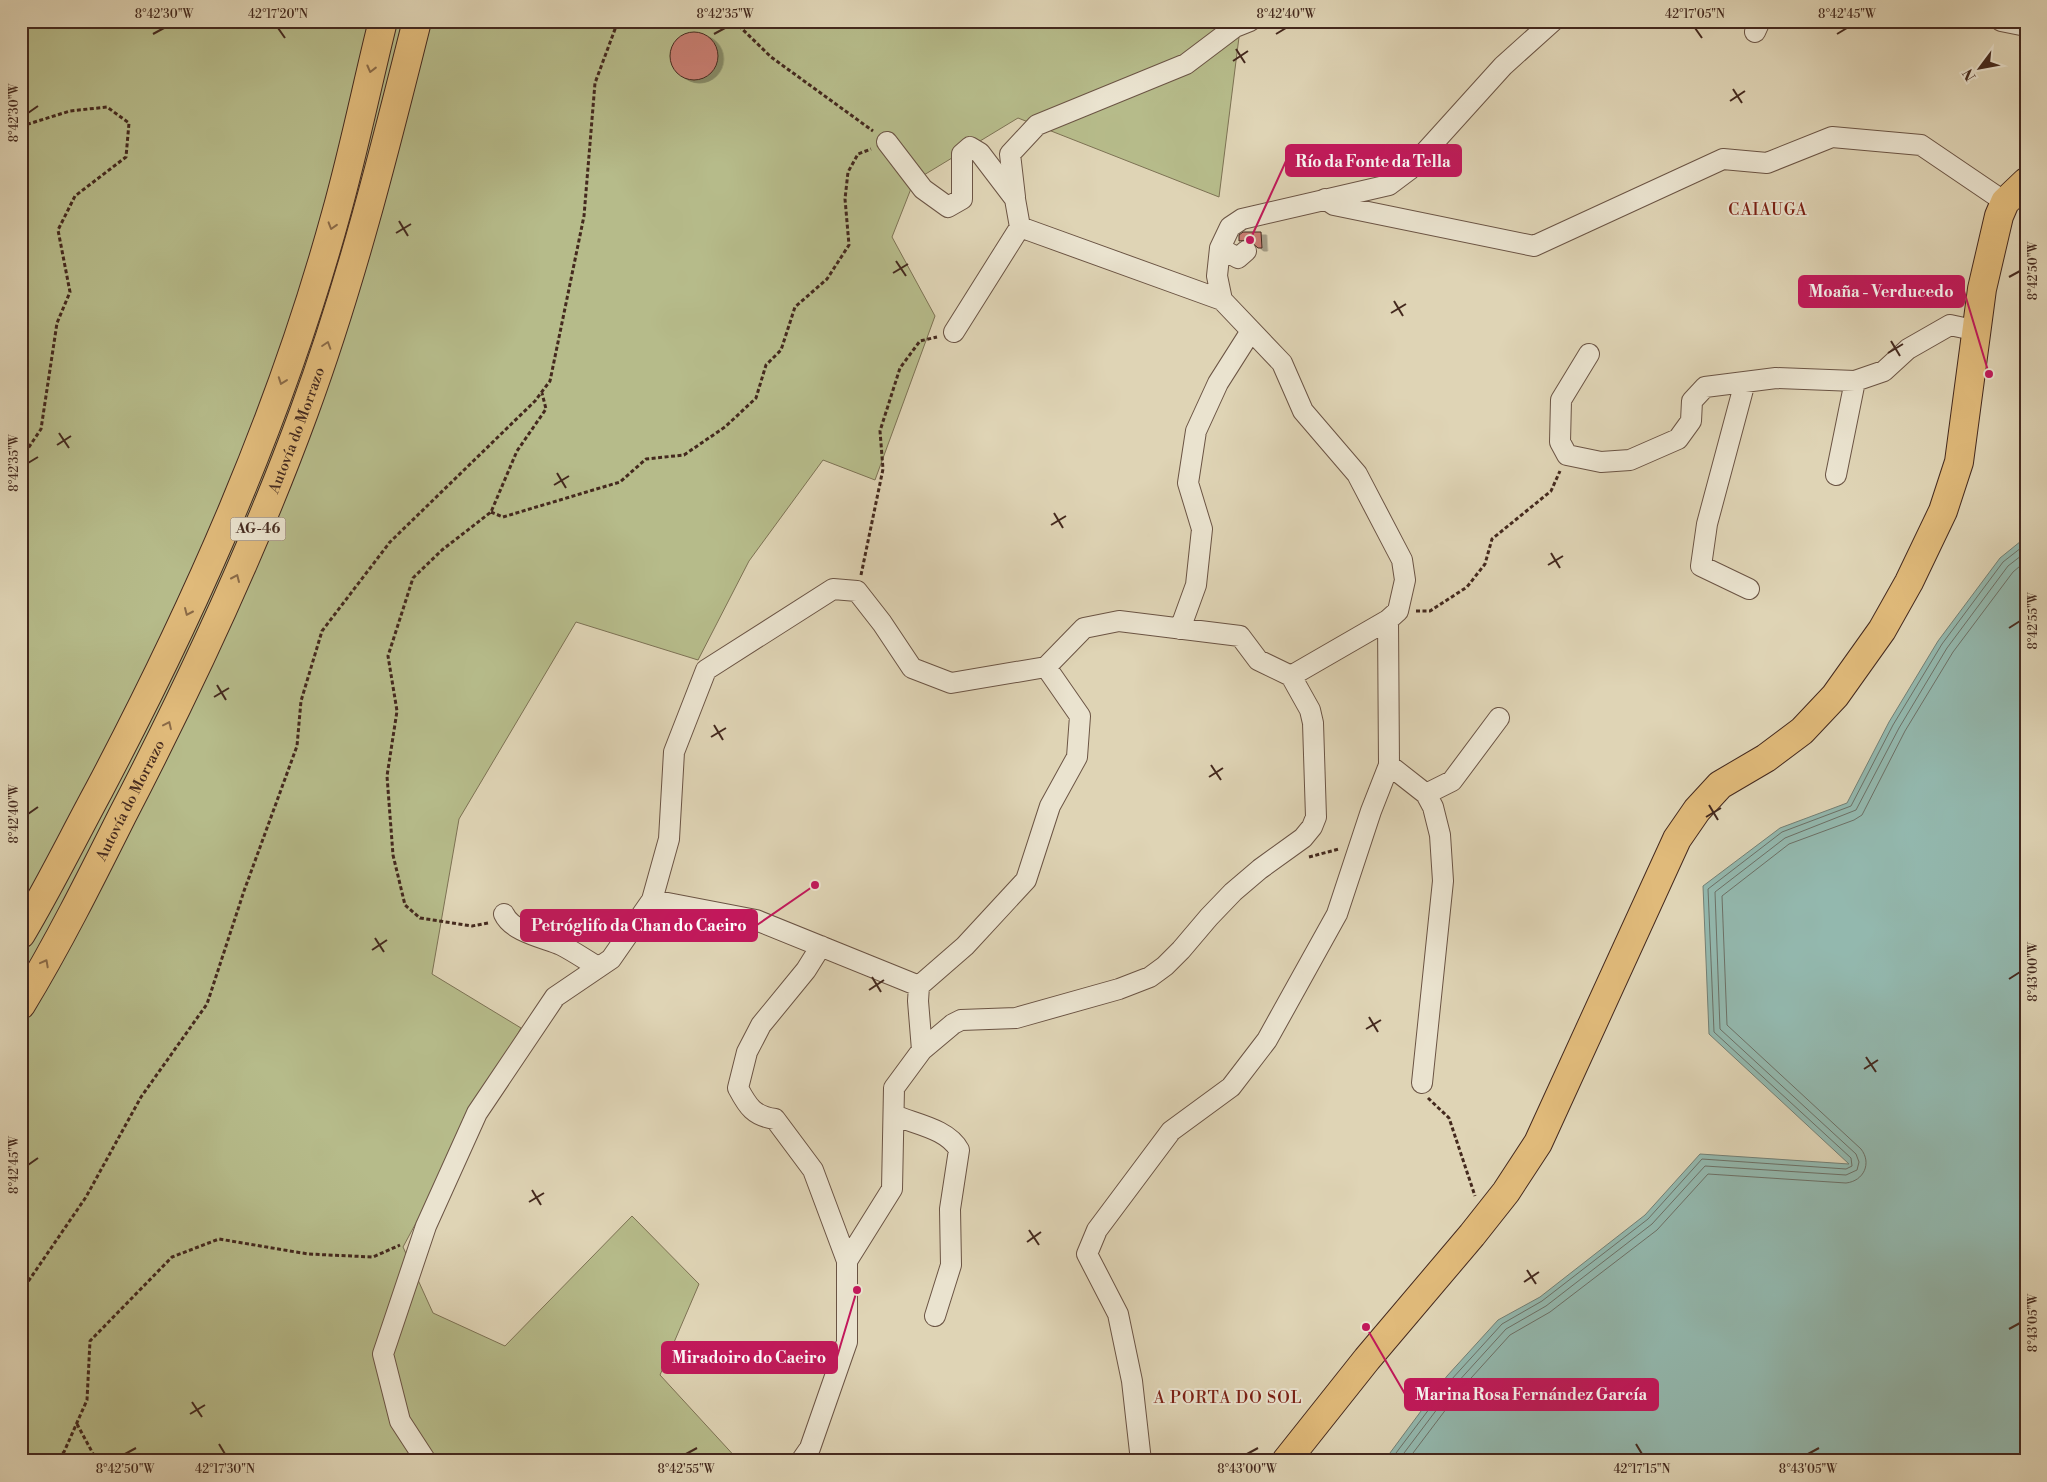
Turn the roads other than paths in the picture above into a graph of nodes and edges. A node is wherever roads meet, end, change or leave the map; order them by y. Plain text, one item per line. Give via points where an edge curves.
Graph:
1 (383, 21) edge
2 (417, 21) edge
3 (1250, 21) edge
4 (1553, 21) edge
5 (2001, 21) edge
6 (2026, 26) edge
7 (882, 147) road end
8 (2026, 182) edge
9 (1015, 199) junction
10 (1325, 199) junction
11 (2005, 202) junction
12 (1020, 227) junction
13 (1220, 248) junction
14 (1246, 251) dead end
15 (1222, 300) junction
16 (1251, 330) junction
17 (1978, 331) junction
18 (954, 332) road end
19 (1589, 354) dead end
20 (1855, 381) junction
21 (1745, 382) junction
22 (1836, 475) dead end
23 (1749, 589) dead end
24 (1393, 615) junction
25 (1180, 629) junction
26 (1046, 668) junction
27 (1291, 676) junction
28 (1499, 718) dead end
29 (1388, 765) junction
30 (1426, 794) junction
31 (652, 900) junction
32 (505, 917) road end
33 (21, 934) edge
34 (821, 946) junction
35 (598, 967) junction
36 (920, 986) junction
37 (21, 1005) edge
38 (922, 1050) junction
39 (1422, 1083) road end
40 (894, 1115) junction
41 (847, 1261) junction
42 (935, 1316) dead end
43 (426, 1461) edge
44 (801, 1461) edge
45 (1141, 1461) edge
46 (1286, 1461) edge

1 -> 33 main road, Autovía do Morrazo / AG-46 via 336,214 301,328 246,482 128,736
37 -> 2 main road, Autovía do Morrazo / AG-46 via 163,736 257,532 340,306 379,176
3 - 9 street via 1235,27 1186,64 1037,125 1010,154
4 - 10 street via 1503,66 1408,170 1389,184
5 - 6 street
7 - 9 street via 923,189 948,207 962,199 962,154 970,147 980,153
8 - 11 main road
9 - 12 street
10 - 11 street via 1334,205 1534,246 1723,159 1767,163 1832,137 1921,145
10 - 13 street via 1242,219 1230,227
11 - 17 main road via 1987,262
12 - 15 street
12 - 18 street
13 - 14 street via 1238,258
13 - 15 street via 1217,276
15 - 16 street
16 - 24 street via 1282,363 1303,411 1314,426 1357,474 1402,560 1405,580
16 - 25 street via 1218,382 1196,432 1188,483 1202,528 1196,585
17 - 20 street via 1950,325 1908,349 1884,371
17 - 46 main road via 1959,462 1943,511 1882,630 1828,703 1802,731 1766,758 1720,785 1697,810 1677,839 1538,1144 1485,1219
19 - 21 street via 1561,400 1560,442 1567,455 1601,462 1630,460 1678,440 1691,421 1692,401 1705,387
20 - 21 street via 1776,378
20 - 22 street
21 - 23 street via 1707,524 1702,566
24 - 27 street
24 - 29 street
25 - 26 street via 1119,621 1084,628
25 - 27 street via 1240,636 1258,660
26 - 31 street via 951,683 912,668 858,590 833,589 706,670 674,752 669,839
26 - 36 street via 1080,716 1077,757 1050,806 1026,880 965,946
27 - 38 street via 1310,710 1313,723 1316,817 1302,838 1233,892 1181,950 1150,977 1016,1018 962,1020
28 - 30 street via 1452,781
29 - 30 street
29 - 45 street via 1337,914 1267,1040 1231,1087 1171,1131 1098,1230 1087,1254 1118,1314 1132,1381
30 - 39 street via 1440,835 1443,881
31 - 34 street via 756,920
31 - 35 street via 611,959
32 - 35 street via 529,934 561,946
34 - 36 street
34 - 41 street via 806,970 761,1025 747,1052 738,1088 745,1102 760,1117 776,1120 813,1170
35 - 43 street via 555,997 477,1113 426,1226 383,1354 400,1421
36 - 38 street
38 - 40 street via 894,1088
40 - 41 street via 892,1189
40 - 42 street via 941,1133 955,1142 959,1150 950,1209 952,1265
41 - 44 street via 847,1342 810,1448

